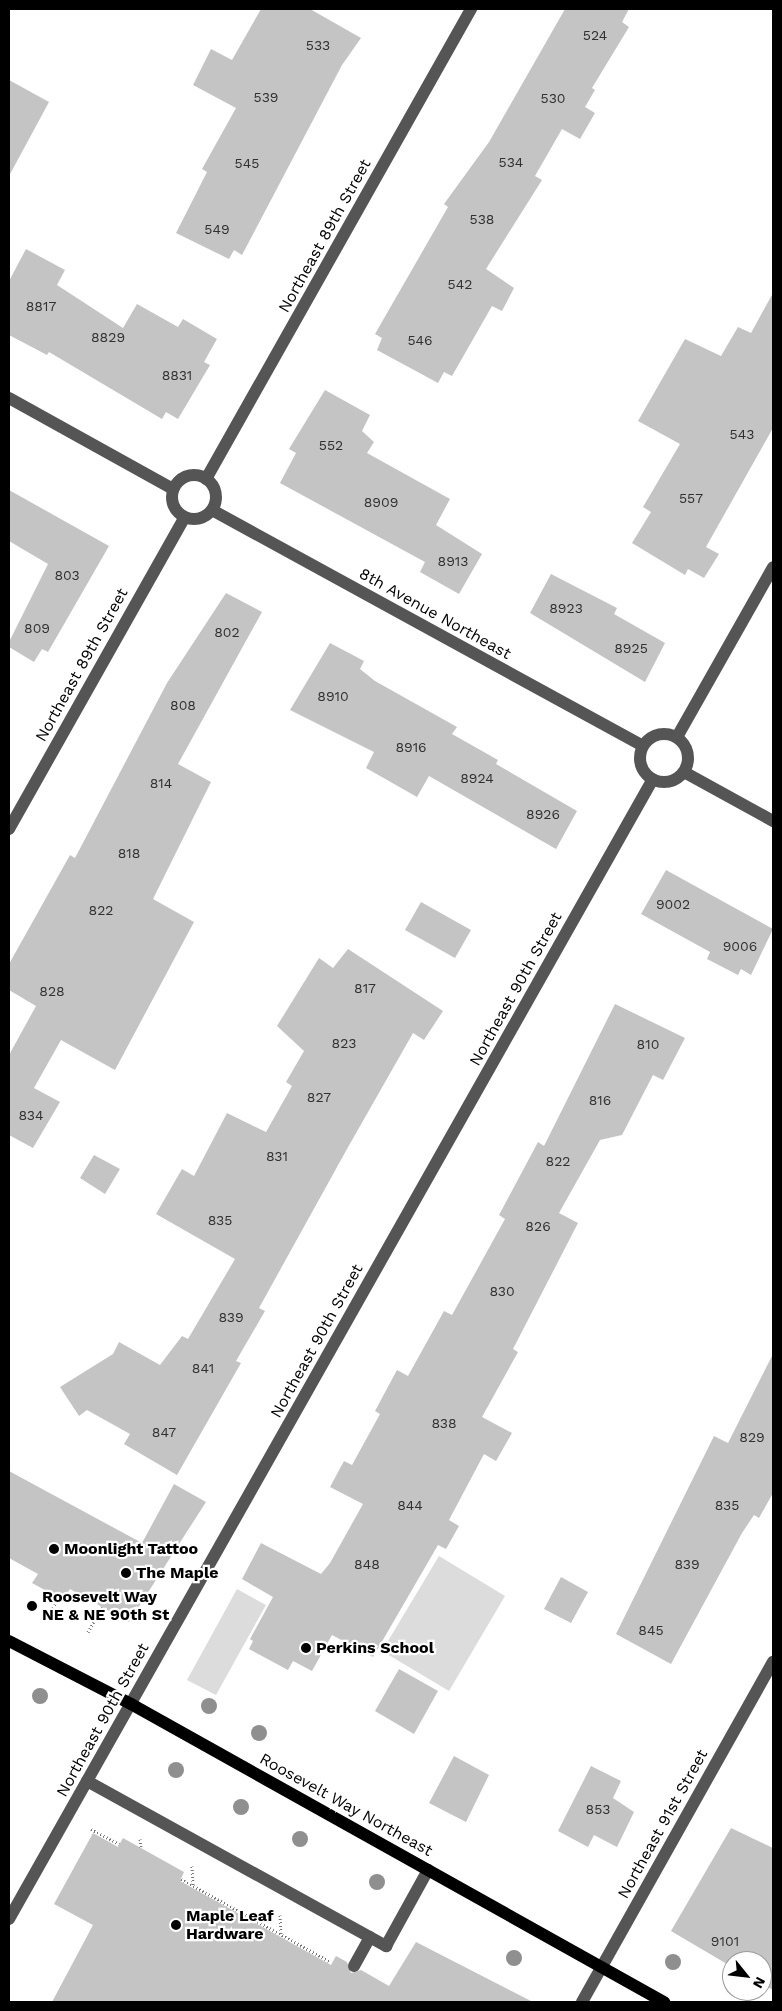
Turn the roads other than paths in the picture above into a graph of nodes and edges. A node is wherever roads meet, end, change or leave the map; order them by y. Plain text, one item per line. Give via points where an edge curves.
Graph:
1 (471, 9) edge
2 (9, 398) edge
3 (206, 479) junction
4 (173, 489) junction
5 (212, 510) junction
6 (184, 518) junction
7 (773, 567) edge
8 (677, 737) junction
9 (643, 746) junction
10 (684, 772) junction
11 (653, 779) junction
12 (773, 821) edge
13 (9, 829) edge
14 (9, 1641) edge
15 (773, 1662) edge
16 (131, 1704) junction
17 (88, 1781) junction
18 (428, 1870) junction
19 (9, 1919) edge
20 (370, 1937) junction
21 (354, 1966) dead end
22 (602, 1967) junction
23 (582, 2002) edge
24 (664, 2002) edge

1 - 3 street, Northeast 89th Street
2 - 4 street
3 - 4 street via 190,475
3 - 5 street via 216,496
4 - 6 street via 172,504
5 - 6 street via 201,518
5 - 9 street, 8th Avenue Northeast
6 - 13 street, Northeast 89th Street
7 - 8 street
8 - 9 street via 661,733
8 - 10 street via 687,750
9 - 11 street via 641,764
10 - 11 street via 671,781
10 - 12 street
11 - 16 street, Northeast 90th Street
14 - 16 main road, Roosevelt Way Northeast
15 - 22 street, Northeast 91st Street
16 - 17 street, Northeast 90th Street
16 - 18 main road, Roosevelt Way Northeast
17 - 19 street, Northeast 90th Street
17 - 20 street
18 - 20 street via 386,1946
18 - 22 main road, Roosevelt Way Northeast
20 - 21 street
22 - 23 street, Northeast 91st Street
22 - 24 main road, Roosevelt Way Northeast

